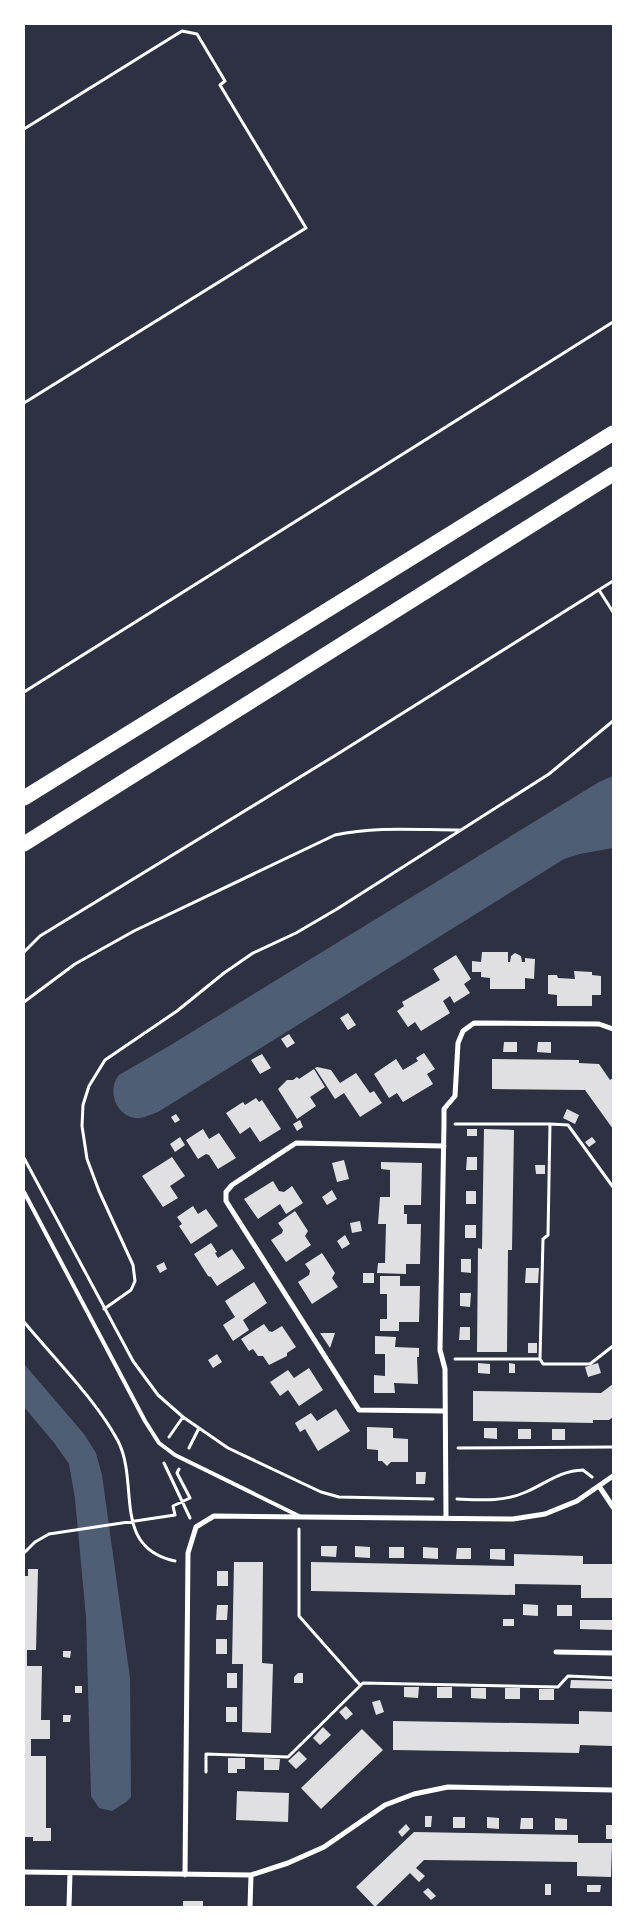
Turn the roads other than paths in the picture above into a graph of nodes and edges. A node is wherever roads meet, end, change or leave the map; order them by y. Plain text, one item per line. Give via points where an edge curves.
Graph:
1 (613, 433) edge
2 (613, 474) edge
3 (24, 798) edge
4 (24, 844) edge
5 (613, 1029) edge
6 (444, 1146) junction
7 (24, 1192) edge
8 (444, 1411) junction
9 (613, 1476) edge
10 (599, 1486) junction
11 (613, 1507) edge
12 (298, 1516) junction
13 (446, 1518) junction
14 (556, 1652) dead end
15 (613, 1653) edge
16 (613, 1790) edge
17 (24, 1872) edge
18 (70, 1873) junction
19 (185, 1875) junction
20 (251, 1875) junction
21 (69, 1907) edge
22 (250, 1907) edge

1 - 3 highway
2 - 4 highway
5 - 6 street via 599,1024 474,1023 462,1032 458,1043 455,1096 444,1110
6 - 8 street via 440,1350 445,1369
6 - 8 street via 296,1143 232,1185 226,1192 226,1201 359,1410
7 - 12 lane via 159,1443 175,1455
8 - 13 street
9 - 10 street
10 - 11 street
10 - 13 street via 577,1501 545,1514 513,1519
12 - 13 street
12 - 19 street via 214,1516 196,1527 188,1553
14 - 15 street
16 - 20 street via 448,1787 414,1794 385,1805 324,1847
17 - 18 street
18 - 19 street
18 - 21 street
19 - 20 street
20 - 22 street

